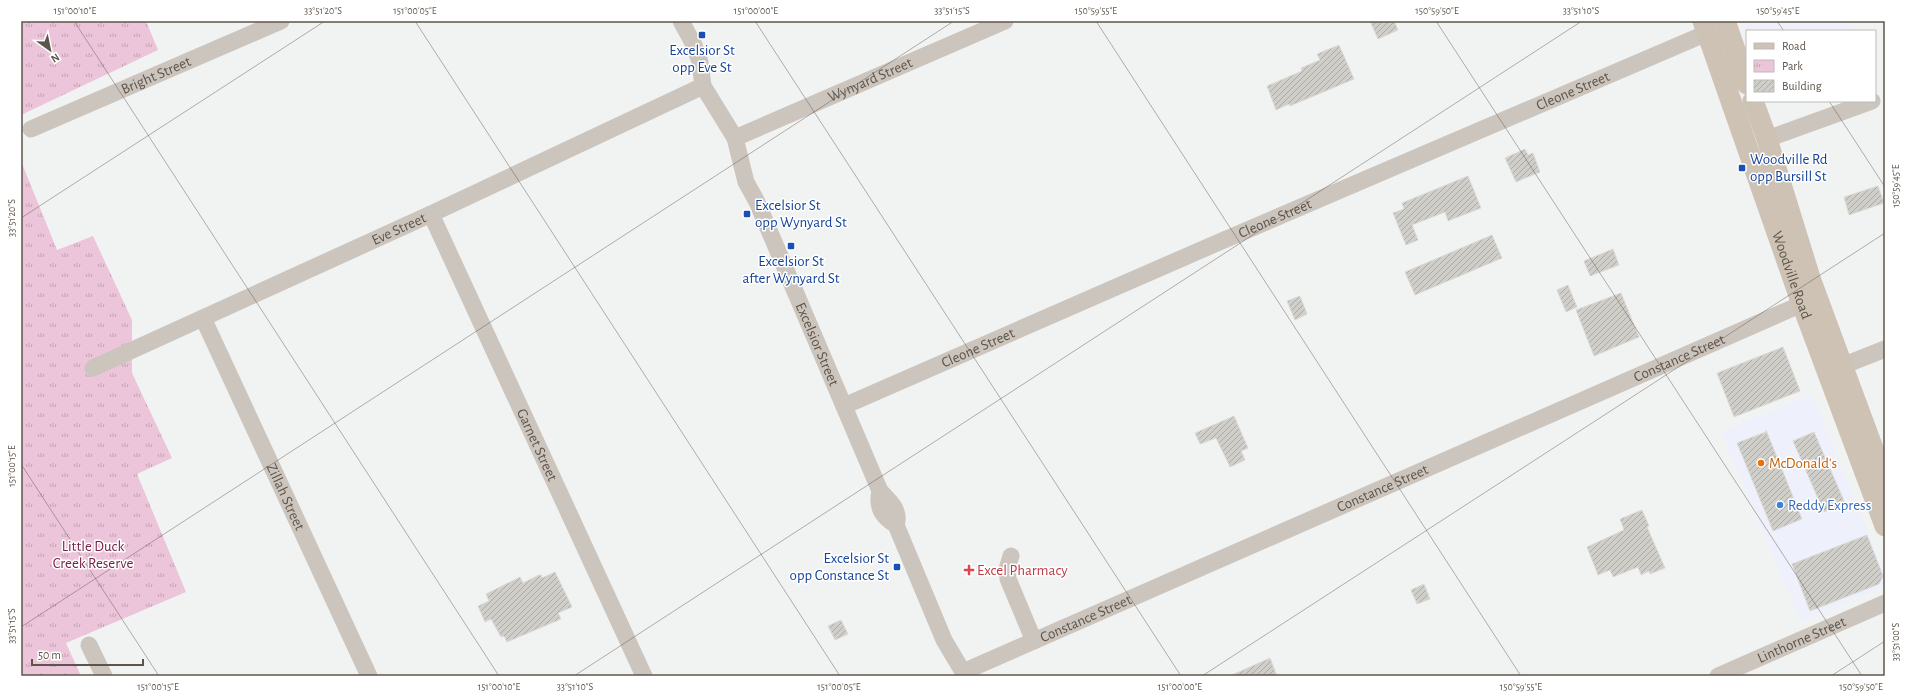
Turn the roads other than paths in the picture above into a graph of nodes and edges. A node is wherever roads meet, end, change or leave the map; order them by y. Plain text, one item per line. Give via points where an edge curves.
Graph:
1 (281, 21) edge
2 (681, 21) edge
3 (1005, 21) edge
4 (1725, 21) edge
5 (1705, 27) edge
6 (1746, 81) edge
7 (703, 86) junction
8 (1753, 102) edge
9 (1869, 102) edge
10 (31, 128) dead end
11 (735, 138) junction
12 (1767, 139) junction
13 (431, 214) junction
14 (1802, 304) junction
15 (203, 318) junction
16 (1885, 349) edge
17 (1842, 366) junction
18 (93, 368) dead end
19 (844, 406) junction
20 (1885, 481) edge
21 (1885, 526) edge
22 (1011, 556) dead end
23 (1885, 603) edge
24 (1034, 641) junction
25 (89, 645) dead end
26 (964, 674) edge
27 (104, 676) edge
28 (369, 676) edge
29 (644, 676) edge
30 (1718, 676) edge

1 - 10 street, Bright Street
2 - 7 street, Excelsior Street via 700,62
3 - 11 street, Wynyard Street
4 - 6 main road
5 - 14 main road, Woodville Road
5 - 19 street, Cleone Street
7 - 11 street, Excelsior Street
7 - 13 street, Eve Street
8 - 12 main road, Woodville Road
9 - 12 street
11 - 19 street, Excelsior Street via 746,182 757,202
12 - 17 main road, Woodville Road via 1811,281
13 - 15 street, Eve Street
13 - 29 street, Garnet Street
14 - 21 main road, Woodville Road
14 - 24 street, Constance Street
15 - 18 street, Eve Street
15 - 28 street, Zillah Street
16 - 17 street
17 - 20 main road, Woodville Road
19 - 26 street, Excelsior Street via 880,492 898,514 896,526 944,640
22 - 24 street via 1007,569 1008,579
23 - 30 street, Linthorne Street
24 - 26 street, Constance Street
25 - 27 street

